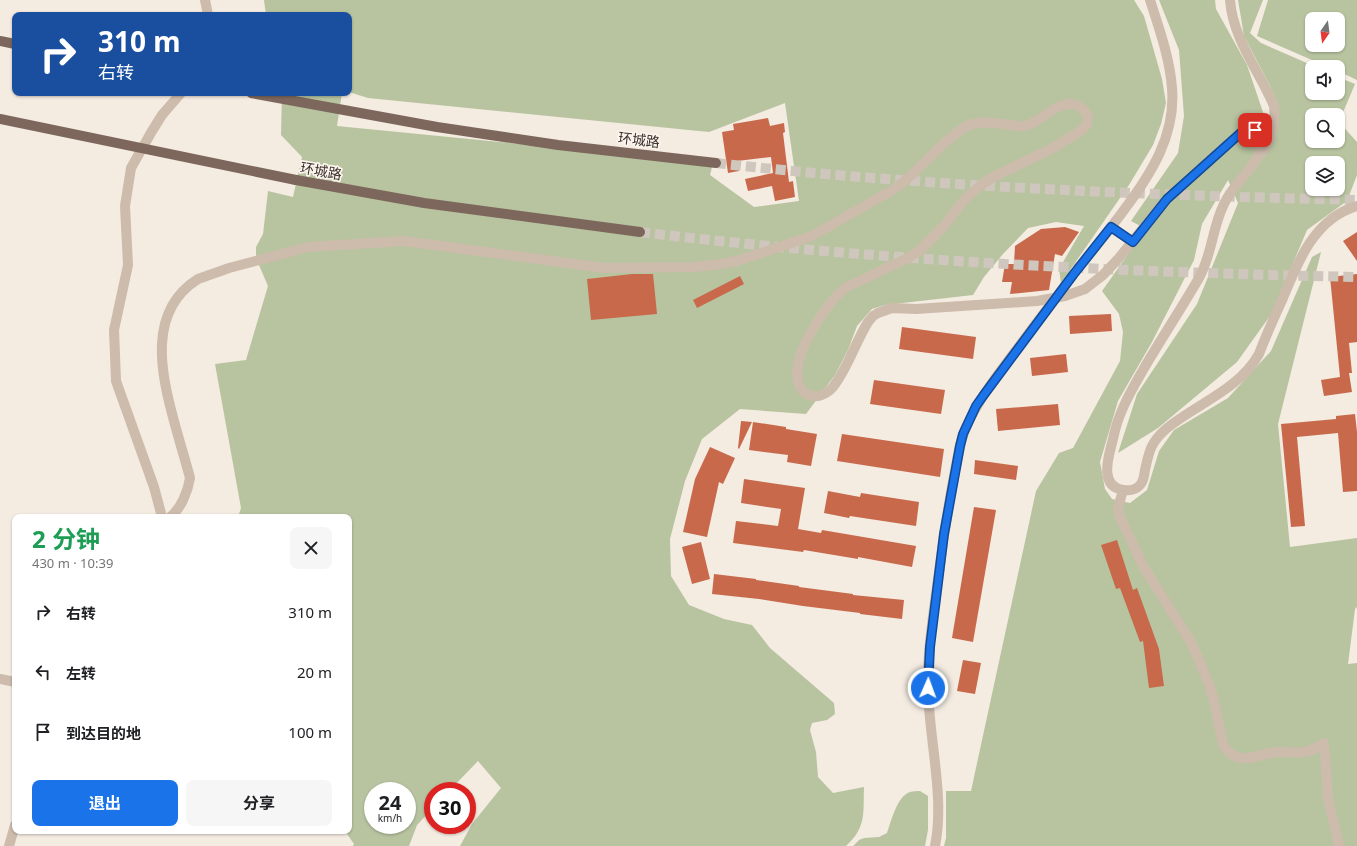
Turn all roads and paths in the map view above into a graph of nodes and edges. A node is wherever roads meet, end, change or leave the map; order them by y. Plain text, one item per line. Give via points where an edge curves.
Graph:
1 (205, 0) edge
2 (1150, 0) edge
3 (1230, 0) edge
4 (207, 12) edge
5 (0, 41) edge
6 (12, 43) edge
7 (178, 96) edge
8 (266, 96) edge
9 (0, 119) edge
10 (1258, 157) junction
11 (716, 163) tunnel mouth
12 (1357, 206) edge
13 (1111, 227) junction
14 (640, 232) tunnel mouth
15 (1133, 242) junction
16 (1124, 490) junction
17 (161, 514) edge
18 (174, 514) edge
19 (0, 679) edge
20 (12, 681) edge
21 (12, 834) edge
22 (9, 846) edge
23 (935, 846) edge
24 (1339, 846) edge

1 - 4 street
2 - 13 street via 1170,73 1172,88 1168,134 1145,182
3 - 10 street via 1240,40 1274,106 1272,132 1267,146
5 - 6 main road
7 - 17 street via 162,115 131,168 125,206 128,265 114,330 116,381
8 - 11 main road, 环城路 via 503,137
9 - 14 main road, 环城路, bridge via 296,180 424,203
10 - 15 street via 1260,138 1255,130 1245,129 1167,199
10 - 16 street via 1227,197 1202,272 1121,410 1107,473 1112,485
12 - 16 street via 1336,215 1324,225 1305,249 1294,269 1259,354 1251,365 1226,388 1174,423 1155,440 1150,448 1141,484 1134,490
13 - 15 street
13 - 23 street, bridge via 983,396 968,422 960,446 944,534 928,669 929,715 938,819
15 - 18 street via 1093,284 1076,293 1030,302 916,309 892,308 878,313 865,328 836,382 825,394 817,397 802,390 798,381 798,368 812,331 839,293 919,251 980,185 1054,148 1082,130 1088,120 1083,109 1075,105 1066,105 1024,126 984,122 966,126 891,192 812,236 737,261 694,267 604,268 404,241 308,247 229,268 198,279 184,289 173,304 164,325 164,379 190,478 187,491
16 - 24 street via 1118,508 1119,516 1143,566 1192,644 1213,697 1225,749 1232,755 1250,758 1275,752 1303,752 1324,743 1328,798
19 - 20 street
21 - 22 street

